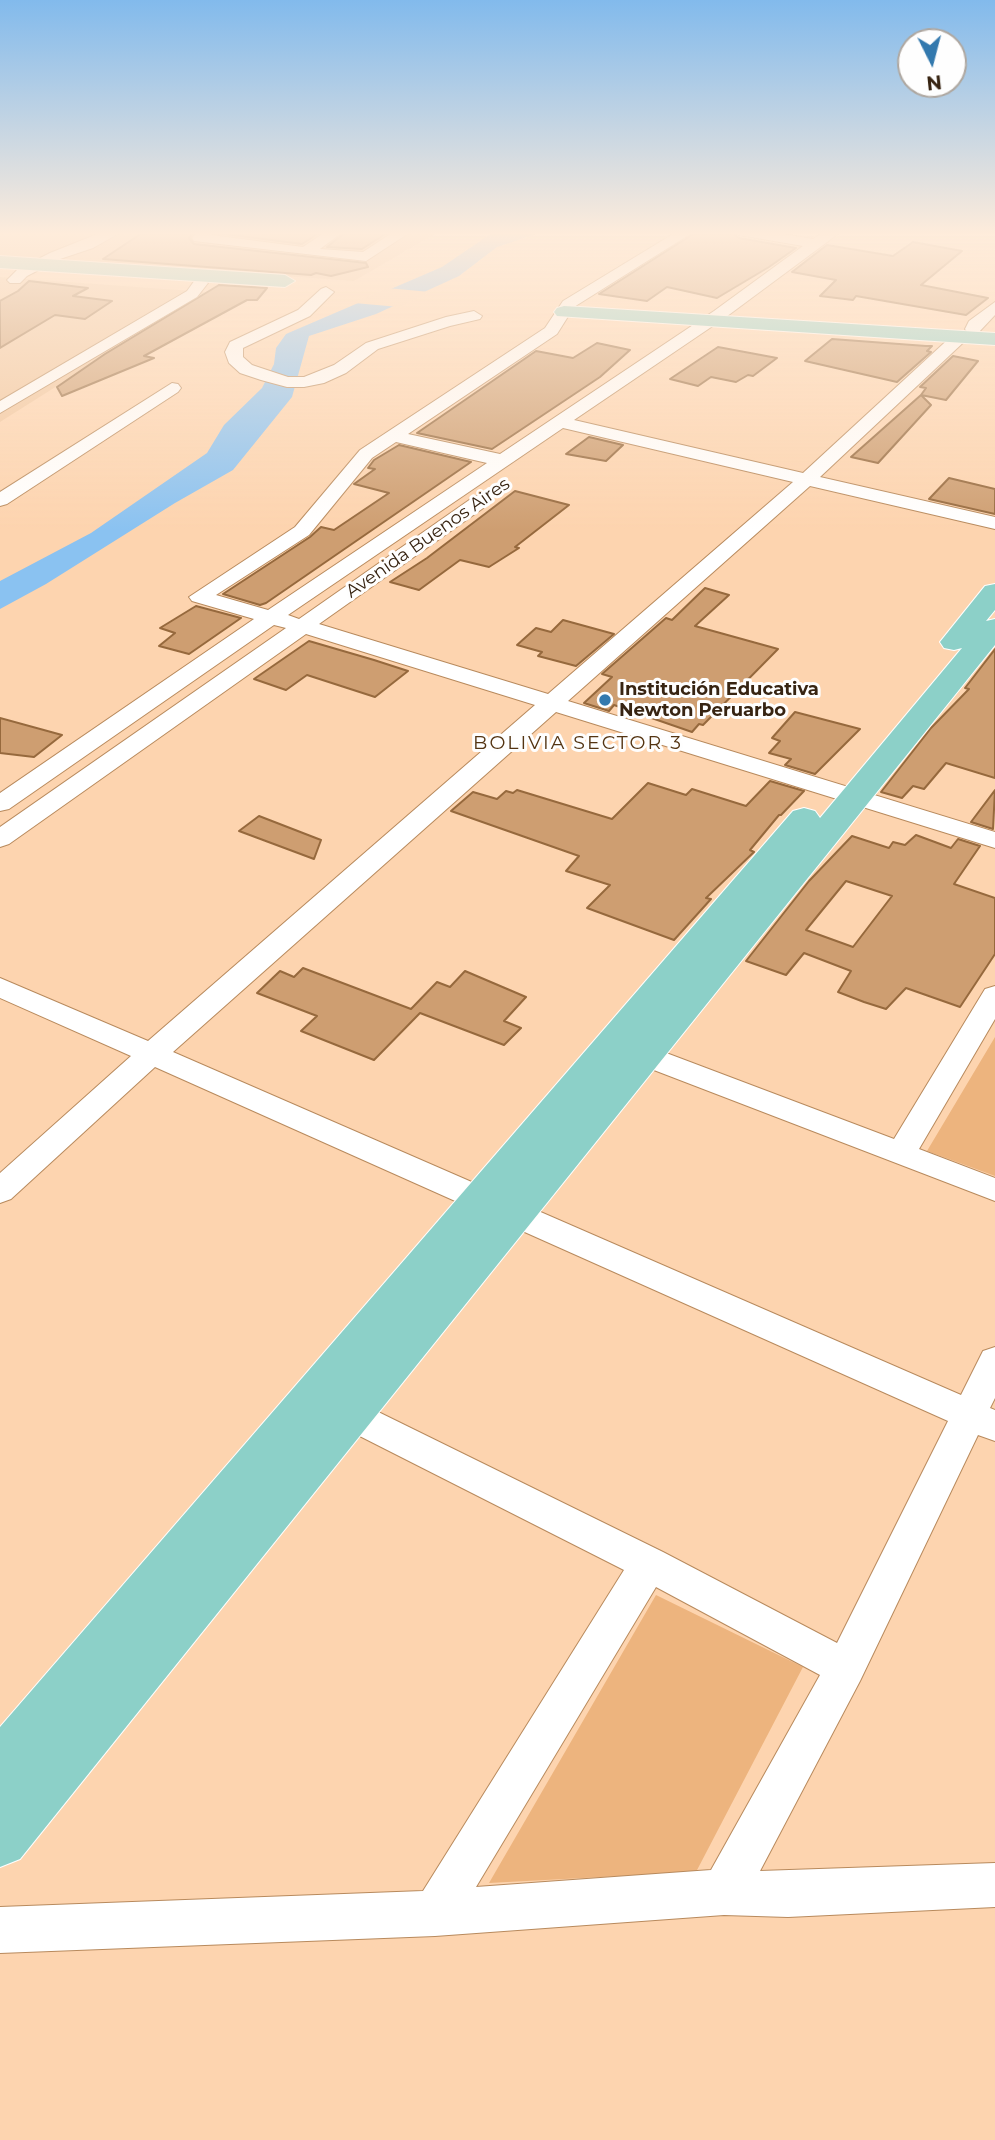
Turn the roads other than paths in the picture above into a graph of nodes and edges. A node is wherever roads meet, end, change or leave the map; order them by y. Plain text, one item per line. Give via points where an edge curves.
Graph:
1 (130, 331) edge
2 (266, 331) edge
3 (419, 331) edge
4 (551, 331) edge
5 (704, 331) edge
6 (708, 331) edge
7 (932, 331) edge
8 (995, 331) edge
9 (967, 333) junction
10 (995, 339) edge
11 (172, 388) dead end
12 (0, 408) edge
13 (559, 422) junction
14 (586, 427) junction
15 (391, 436) junction
16 (504, 461) junction
17 (808, 478) junction
18 (9, 486) edge
19 (0, 500) edge
20 (995, 523) edge
21 (995, 592) edge
22 (271, 617) junction
23 (302, 626) junction
24 (995, 627) edge
25 (553, 704) junction
26 (842, 794) junction
27 (0, 804) edge
28 (0, 839) edge
29 (995, 839) edge
30 (0, 987) edge
31 (995, 995) edge
32 (153, 1052) junction
33 (643, 1055) junction
34 (900, 1155) junction
35 (995, 1190) edge
36 (0, 1191) edge
37 (496, 1208) junction
38 (995, 1362) edge
39 (347, 1413) junction
40 (982, 1420) edge
41 (649, 1564) junction
42 (846, 1668) junction
43 (0, 1768) edge
44 (0, 1839) edge
45 (995, 1885) edge
46 (724, 1892) junction
47 (435, 1913) junction
48 (0, 1930) edge

1 - 12 street
2 - 3 street via 236,345 235,359 246,369 287,382 318,379 372,346
4 - 15 street
5 - 13 street, Avenida Buenos Aires
6 - 14 street, Avenida Buenos Aires
7 - 9 main road
8 - 9 main road
9 - 10 main road
9 - 17 street
11 - 18 street
13 - 14 street
13 - 16 street, Avenida Buenos Aires
14 - 17 street
14 - 23 street, Avenida Buenos Aires
15 - 16 street
15 - 22 street via 366,454 302,531 199,597
16 - 22 street, Avenida Buenos Aires
17 - 20 street
17 - 25 street
18 - 19 street
21 - 26 main road
22 - 23 street
22 - 27 street, Avenida Buenos Aires
23 - 25 street
23 - 28 street, Avenida Buenos Aires
24 - 26 main road
25 - 26 street
25 - 32 street
26 - 29 street
26 - 33 main road
26 - 37 main road
30 - 32 street
31 - 34 street
32 - 36 street
32 - 37 street
33 - 34 street
33 - 37 main road
34 - 35 street
37 - 39 main road
37 - 40 street
37 - 43 main road
38 - 40 street
39 - 41 street
39 - 44 main road
40 - 42 street
41 - 42 street
41 - 47 street
42 - 46 street
45 - 46 street via 788,1894
46 - 47 street
47 - 48 street

